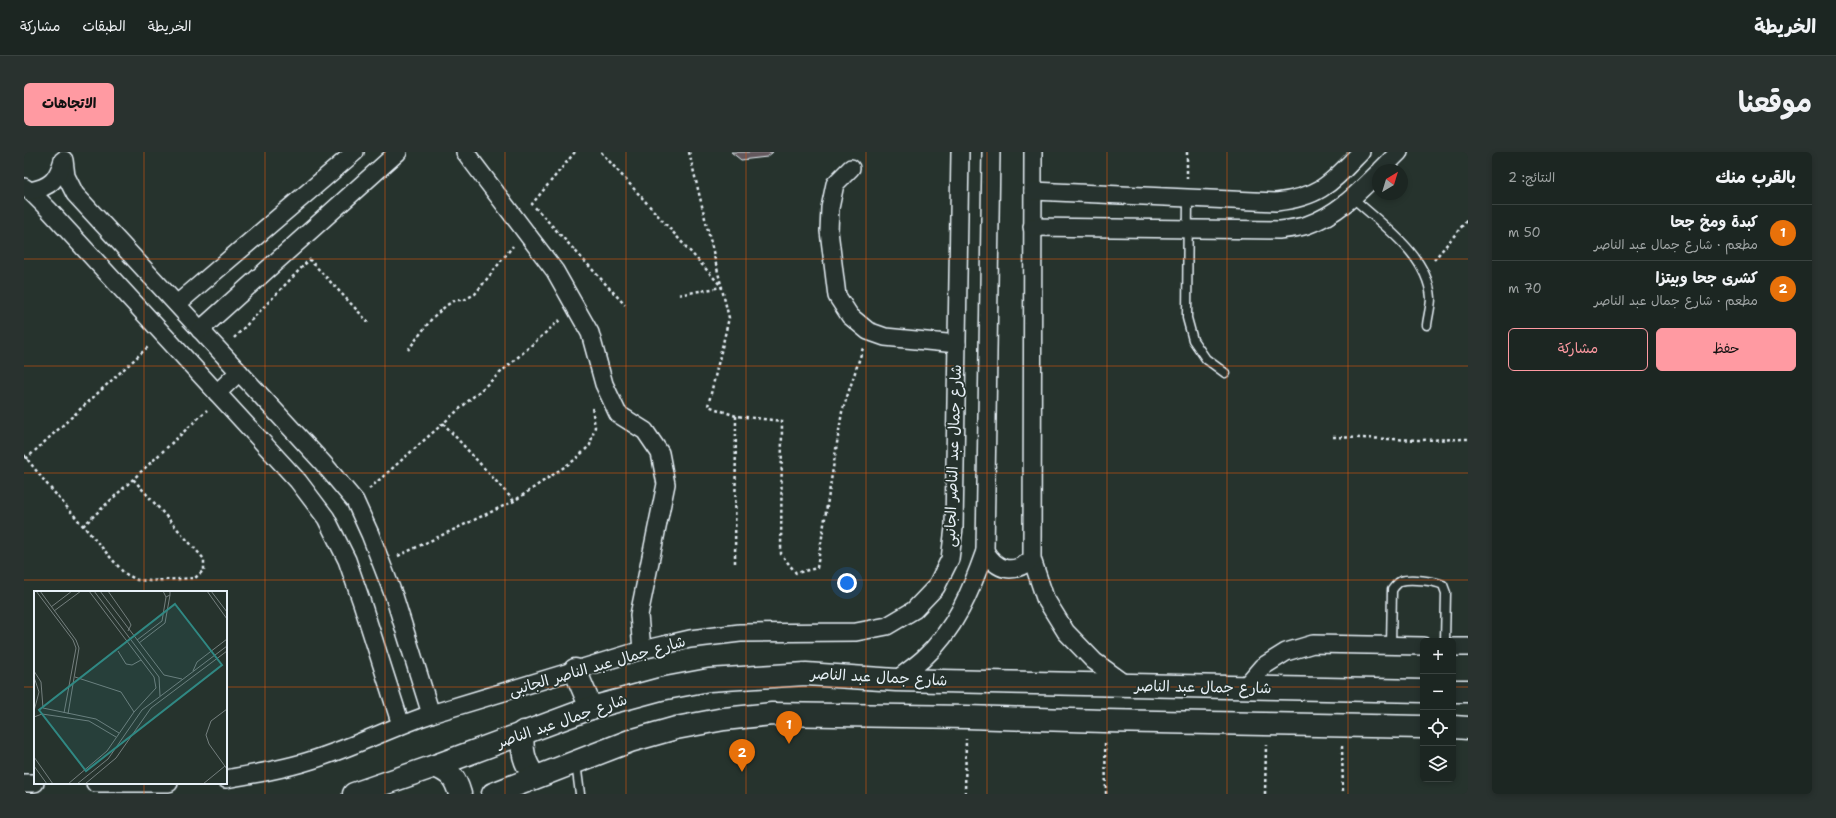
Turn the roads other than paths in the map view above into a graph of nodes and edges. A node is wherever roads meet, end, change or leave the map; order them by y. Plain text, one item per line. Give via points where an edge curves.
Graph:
1 (355, 152) edge
2 (398, 152) edge
3 (465, 152) edge
4 (960, 152) edge
5 (991, 152) edge
6 (1033, 152) edge
7 (1361, 152) edge
8 (1399, 152) edge
9 (64, 156) edge
10 (1387, 164) edge
11 (851, 168) dead end
12 (1372, 179) edge
13 (27, 189) edge
14 (1033, 191) junction
15 (1188, 197) junction
16 (1353, 198) junction
17 (1032, 227) junction
18 (1187, 229) junction
19 (176, 304) junction
20 (1427, 325) dead end
21 (200, 330) junction
22 (957, 344) junction
23 (239, 372) junction
24 (1224, 374) dead end
25 (219, 395) junction
26 (984, 551) junction
27 (1032, 559) junction
28 (1445, 638) edge
29 (1391, 646) junction
30 (1420, 646) edge
31 (1456, 647) edge
32 (1468, 647) edge
33 (642, 650) junction
34 (574, 670) junction
35 (896, 680) junction
36 (1127, 685) junction
37 (1244, 688) junction
38 (1420, 690) edge
39 (1456, 691) edge
40 (1468, 691) edge
41 (591, 708) junction
42 (431, 714) junction
43 (401, 725) junction
44 (1420, 727) edge
45 (1456, 727) edge
46 (1468, 728) edge
47 (523, 732) junction
48 (576, 761) junction
49 (435, 766) junction
50 (535, 777) junction
51 (227, 779) edge
52 (354, 794) edge
53 (460, 794) edge
54 (493, 794) edge
55 (580, 794) edge

1 - 19 street
2 - 21 street
3 - 33 street via 555,271 590,333 604,384 618,414 645,431 660,453 666,484 639,615
4 - 22 street, شارع جمال عبد الناصر الجانبى
5 - 26 street
6 - 14 street
7 - 15 street via 1334,180 1317,192 1297,200 1276,202
8 - 10 street
9 - 13 street via 60,172 53,182 42,188
9 - 19 street via 66,176 75,194
11 - 22 street via 836,184 830,208 829,231 837,296 850,316 868,331 885,337
12 - 16 street
13 - 25 street
14 - 15 street
14 - 17 street
15 - 18 lane
16 - 18 street via 1331,214 1306,226 1279,230
16 - 20 lane via 1409,249 1424,271 1431,298
17 - 18 street
17 - 27 street
18 - 24 lane via 1187,318 1193,340 1206,359
19 - 21 street
21 - 23 street
22 - 33 street, شارع جمال عبد الناصر الجانبى via 954,528 950,559 936,587 914,610 887,626 856,632 740,633 690,639
23 - 25 street
23 - 42 street via 355,501 394,596
25 - 43 street via 298,482 326,518 346,560 362,603
26 - 27 street via 990,561 1000,568 1012,570 1023,567
26 - 35 street via 964,605 946,634 923,659
27 - 36 street via 1045,598 1066,632 1094,661
28 - 29 lane via 1446,593 1443,585 1436,581 1402,581 1392,590
29 - 30 street
29 - 37 street via 1313,644 1286,652 1262,667
31 - 32 street
33 - 34 street, شارع جمال عبد الناصر الجانبى
34 - 41 main road
34 - 42 street, شارع جمال عبد الناصر الجانبى
35 - 36 main road, شارع جمال عبد الناصر
35 - 41 main road, شارع جمال عبد الناصر via 806,674 709,680 661,689
36 - 37 main road, شارع جمال عبد الناصر
37 - 38 main road, شارع جمال عبد الناصر
39 - 40 main road
41 - 47 main road, شارع جمال عبد الناصر
42 - 43 street, شارع جمال عبد الناصر الجانبى
43 - 51 street, شارع جمال عبد الناصر الجانبى via 312,760 263,773
44 - 48 main road via 772,714 676,728 636,739
45 - 46 main road
47 - 49 main road, شارع جمال عبد الناصر
47 - 50 main road via 523,756
48 - 50 main road
48 - 55 lane
49 - 52 main road, شارع جمال عبد الناصر
49 - 53 main road via 447,772 457,782
50 - 54 main road

